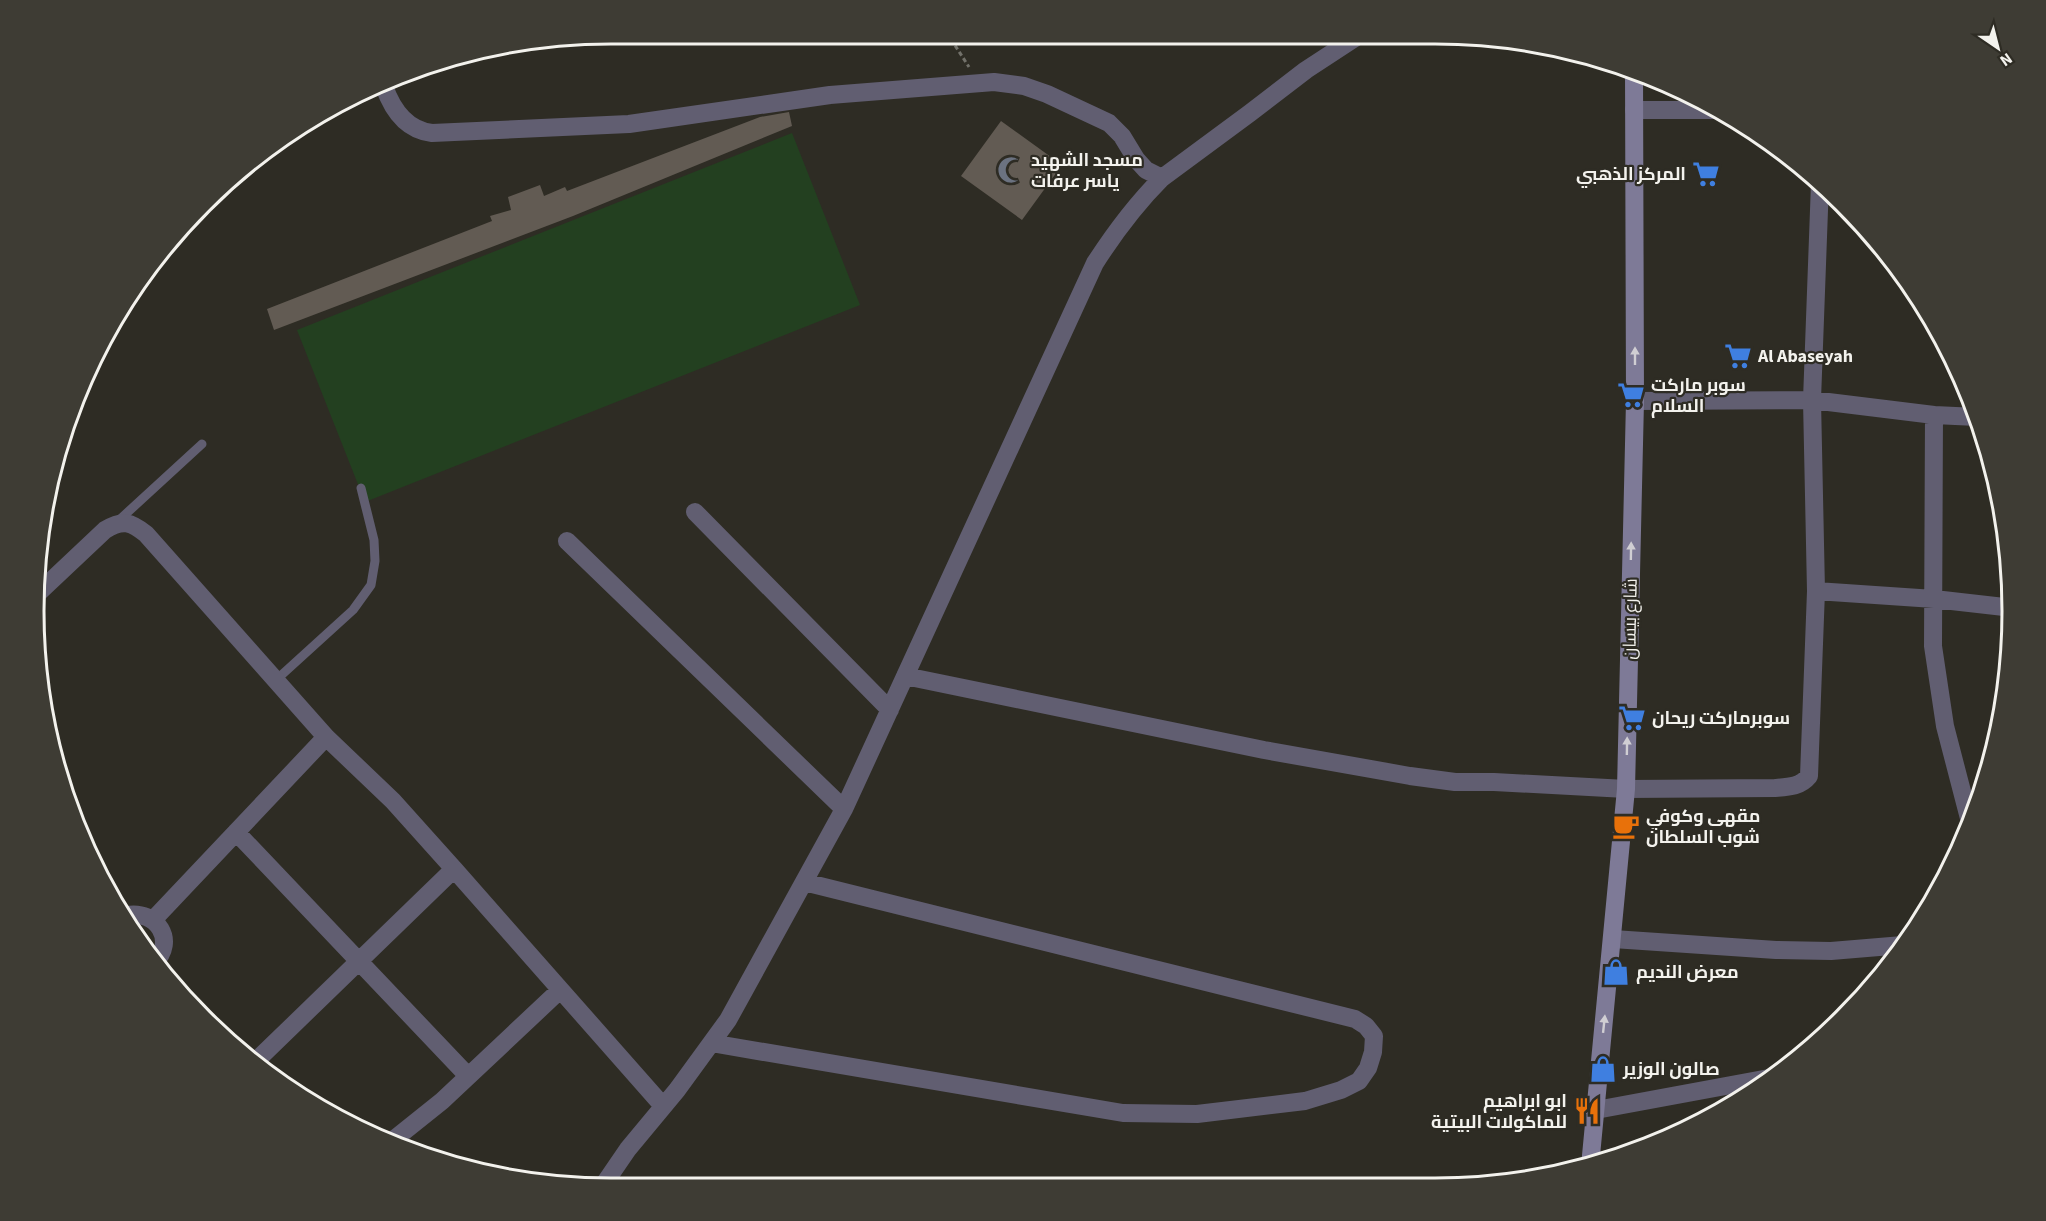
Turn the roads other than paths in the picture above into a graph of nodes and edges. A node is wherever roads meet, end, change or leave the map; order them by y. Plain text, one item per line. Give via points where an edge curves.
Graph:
1 (1346, 44) edge
2 (1634, 80) edge
3 (386, 91) edge
4 (1634, 110) junction
5 (1702, 110) edge
6 (1162, 178) junction
7 (1820, 194) edge
8 (1812, 400) junction
9 (1635, 401) junction
10 (1934, 415) junction
11 (1968, 417) edge
12 (202, 444) dead end
13 (361, 488) dead end
14 (695, 512) dead end
15 (115, 524) junction
16 (567, 541) dead end
17 (45, 587) edge
18 (1816, 591) junction
19 (1934, 599) junction
20 (2002, 608) edge
21 (905, 676) junction
22 (276, 680) junction
23 (890, 710) junction
24 (326, 737) junction
25 (1626, 789) junction
26 (1966, 808) edge
27 (844, 809) junction
28 (236, 832) junction
29 (454, 869) junction
30 (804, 882) junction
31 (132, 914) edge
32 (153, 920) junction
33 (1613, 939) junction
34 (1892, 946) edge
35 (160, 955) edge
36 (359, 961) junction
37 (560, 990) junction
38 (711, 1043) junction
39 (261, 1056) edge
40 (468, 1076) junction
41 (1752, 1081) edge
42 (663, 1106) junction
43 (1596, 1110) junction
44 (399, 1136) edge
45 (1592, 1155) edge
46 (608, 1178) edge

1 - 6 street
2 - 4 street, شارع بيسان
3 - 6 street via 405,122 432,133 629,124 830,95 994,82 1047,94 1109,123 1146,170
4 - 5 street
9 -> 4 street, شارع بيسان
6 - 21 street via 1114,233 1095,263
7 - 8 street
8 - 9 street
8 - 10 street
8 - 18 street
25 -> 9 street, شارع بيسان
10 - 11 street
10 - 19 street
12 - 15 lane
13 - 22 lane via 375,540 371,585 353,610
14 - 23 street
15 - 17 street
15 - 22 street via 134,524 147,534
16 - 27 street
18 - 19 street
18 - 25 street via 1809,776 1804,782 1775,788
19 - 20 street
19 - 26 street via 1939,691
21 - 23 street
21 - 25 street via 1410,776 1455,782
22 - 24 street
23 - 27 street
24 - 28 street
24 - 29 street via 393,801
25 - 33 street, شارع بيسان
27 - 30 street
28 - 32 street
28 - 36 street
29 - 36 street
29 - 37 street
30 - 38 street via 728,1020
30 - 38 street via 1355,1019 1374,1036 1368,1068 1359,1081 1295,1103 1197,1114 1123,1113
31 - 32 street
32 - 35 street via 163,935
33 - 34 street via 1776,950
43 -> 33 street, شارع بيسان
36 - 39 street
36 - 40 street
37 - 40 street
37 - 42 street
38 - 42 street
40 - 44 street
41 - 43 street
42 - 46 street
43 - 45 street, شارع بيسان

